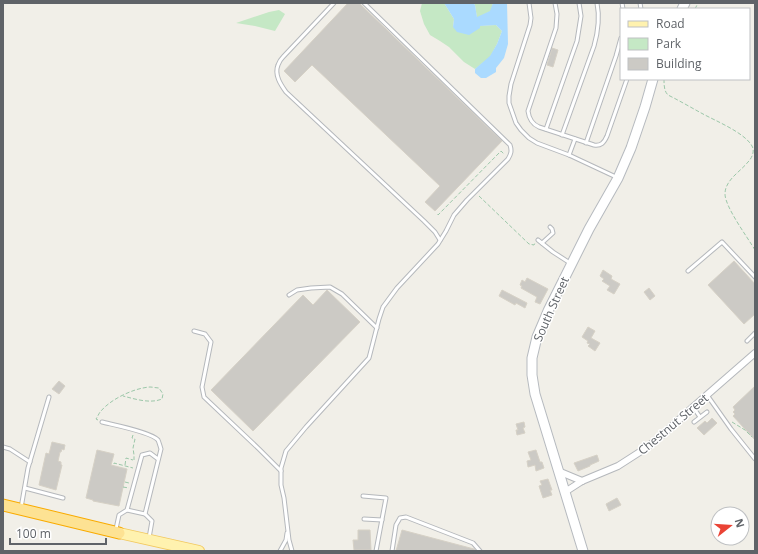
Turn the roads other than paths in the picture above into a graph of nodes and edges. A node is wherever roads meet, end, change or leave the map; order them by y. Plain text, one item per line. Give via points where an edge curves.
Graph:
1 (334, 3) edge
2 (364, 3) edge
3 (529, 3) edge
4 (555, 3) edge
5 (579, 3) edge
6 (597, 3) edge
7 (620, 42) edge
8 (627, 80) edge
9 (653, 80) edge
10 (546, 129) junction
11 (562, 135) junction
12 (575, 139) junction
13 (586, 143) junction
14 (569, 154) junction
15 (618, 178) junction
16 (550, 227) dead end
17 (440, 240) junction
18 (537, 241) road end
19 (542, 243) junction
20 (572, 264) junction
21 (688, 271) dead end
22 (755, 277) edge
23 (289, 295) dead end
24 (377, 328) junction
25 (194, 331) dead end
26 (755, 333) edge
27 (747, 341) dead end
28 (755, 353) edge
29 (707, 395) junction
30 (49, 397) dead end
31 (693, 407) junction
32 (707, 412) dead end
33 (700, 417) junction
34 (102, 422) road end
35 (694, 422) dead end
36 (3, 447) edge
37 (158, 459) junction
38 (755, 459) edge
39 (30, 462) junction
40 (281, 471) junction
41 (558, 471) junction
42 (582, 481) junction
43 (25, 488) junction
44 (565, 492) junction
45 (363, 496) dead end
46 (63, 498) dead end
47 (3, 505) edge
48 (21, 509) junction
49 (126, 510) junction
50 (145, 514) junction
51 (364, 519) dead end
52 (382, 520) junction
53 (287, 529) junction
54 (118, 532) junction
55 (149, 540) junction
56 (199, 551) edge
57 (280, 551) edge
58 (292, 551) edge
59 (376, 551) edge
60 (392, 551) edge
61 (480, 551) edge
62 (583, 551) edge

1 - 17 lane via 283,57 277,74 280,84 424,221
2 - 17 lane via 510,145 512,150 510,156 454,215
3 - 14 lane via 530,25 511,84 509,104 516,123 529,138
4 - 10 lane via 556,28 528,110 532,123
5 - 10 lane via 581,16 577,41
6 - 11 lane via 597,36
7 - 13 lane
8 - 13 lane via 605,141 599,146
9 - 15 street, South Street via 631,148
10 - 11 lane
11 - 12 lane
12 - 13 lane
12 - 14 lane
14 - 15 lane
15 - 20 street, South Street
16 - 19 lane via 553,233
17 - 24 lane via 383,307
18 - 19 lane
19 - 20 lane
20 - 41 street, South Street via 543,323 532,367 535,394
21 - 22 lane via 722,242
23 - 24 lane via 297,290 330,287 342,294
24 - 40 lane via 369,358 286,451
25 - 40 lane via 205,334 211,342 202,387 204,397
26 - 27 lane
28 - 29 street, Chestnut Street
29 - 31 street, Chestnut Street
29 - 38 lane
30 - 39 lane
31 - 33 lane
31 - 42 street, Chestnut Street via 656,441 634,456
32 - 33 lane
33 - 35 lane
34 - 37 lane via 153,436 158,440 161,449
36 - 39 lane
37 - 49 lane via 150,453 142,455
37 - 50 lane
39 - 43 lane
40 - 53 lane
41 - 42 street
41 - 44 street, South Street
42 - 44 street, Chestnut Street
43 - 46 lane
43 - 48 lane
44 - 62 street, South Street
45 - 52 lane via 386,498
47 - 48 highway
48 - 54 highway
49 - 50 lane
49 - 54 lane via 119,515
50 - 55 lane via 152,522
51 - 52 lane
52 - 59 lane
53 - 57 lane via 286,540
53 - 58 lane
54 - 55 main road
55 - 56 main road
60 - 61 lane via 396,524 400,518 406,517 473,543

